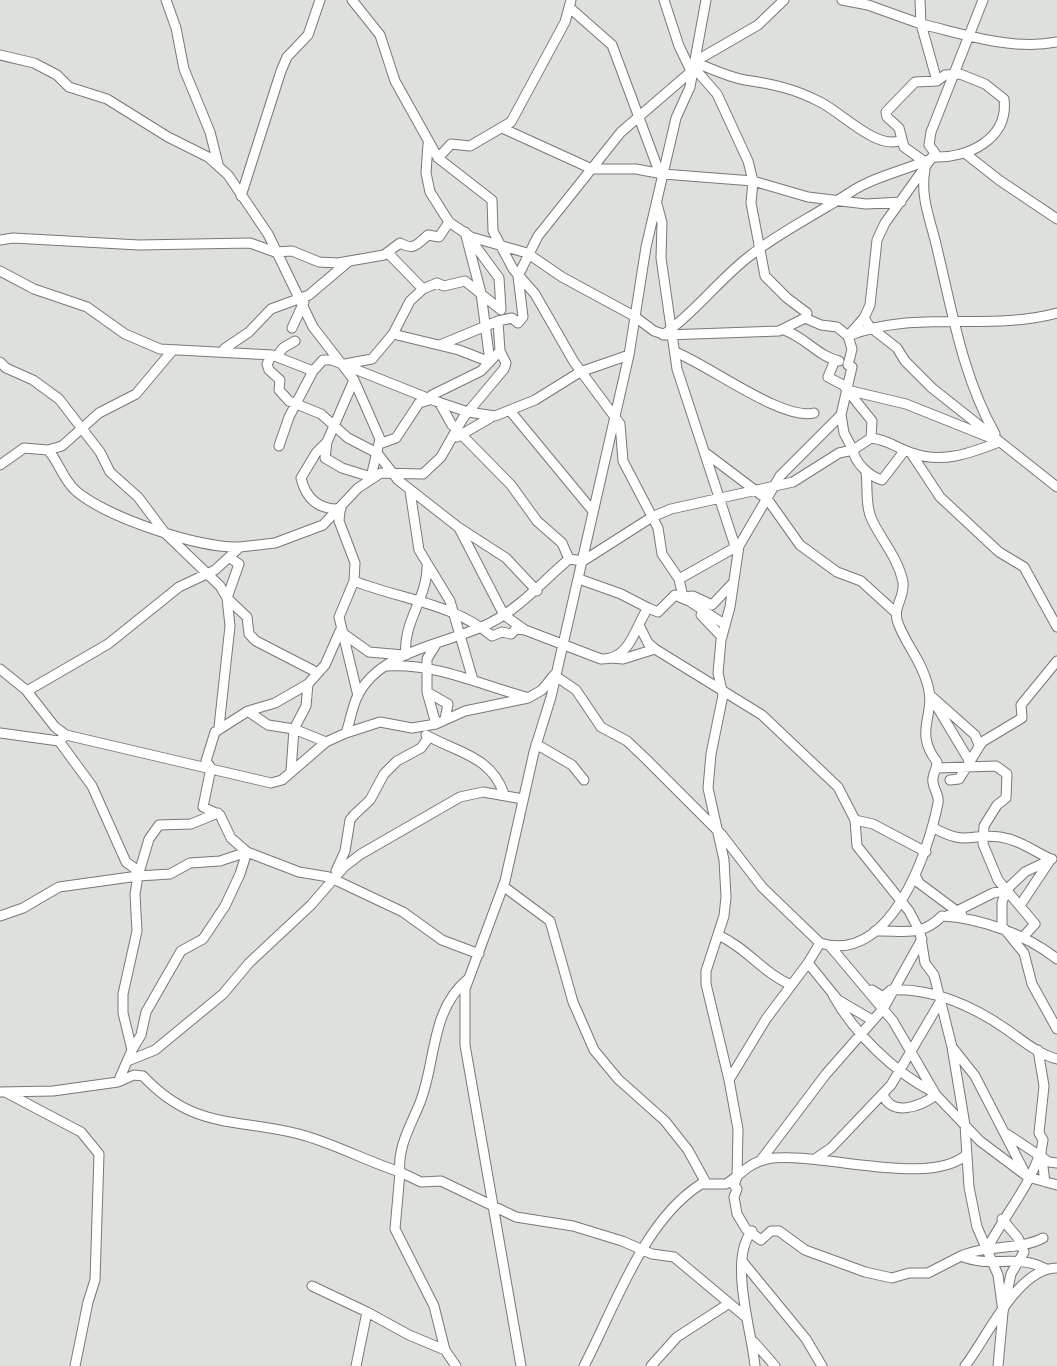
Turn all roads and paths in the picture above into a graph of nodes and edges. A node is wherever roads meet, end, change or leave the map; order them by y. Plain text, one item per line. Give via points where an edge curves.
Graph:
1 (166, 0) edge
2 (320, 0) edge
3 (352, 0) edge
4 (664, 0) edge
5 (706, 0) edge
6 (784, 0) edge
7 (842, 0) edge
8 (920, 0) edge
9 (983, 0) edge
10 (570, 4) edge
11 (921, 24) junction
12 (970, 37) junction
13 (1057, 42) edge
14 (0, 55) edge
15 (692, 69) junction
16 (957, 73) junction
17 (937, 81) junction
18 (638, 115) junction
19 (502, 128) junction
20 (901, 140) junction
21 (428, 144) junction
22 (966, 154) junction
23 (438, 158) junction
24 (927, 162) junction
25 (219, 166) junction
26 (592, 169) junction
27 (663, 174) junction
28 (753, 181) junction
29 (241, 196) junction
30 (839, 199) junction
31 (657, 202) junction
32 (901, 202) junction
33 (1057, 219) edge
34 (449, 222) junction
35 (465, 232) junction
36 (0, 240) edge
37 (500, 246) junction
38 (760, 248) junction
39 (275, 251) junction
40 (388, 253) junction
41 (527, 253) junction
42 (349, 261) junction
43 (0, 271) edge
44 (518, 276) junction
45 (423, 289) junction
46 (481, 293) junction
47 (304, 299) junction
48 (501, 310) junction
49 (1057, 313) edge
50 (634, 316) junction
51 (512, 318) junction
52 (805, 318) junction
53 (952, 319) junction
54 (498, 321) junction
55 (867, 323) junction
56 (485, 326) junction
57 (292, 328) dead end
58 (784, 330) junction
59 (670, 333) junction
60 (393, 334) junction
61 (848, 336) junction
62 (295, 341) dead end
63 (440, 345) junction
64 (172, 351) junction
65 (500, 351) junction
66 (214, 352) junction
67 (675, 352) junction
68 (275, 355) junction
69 (629, 355) junction
70 (835, 360) junction
71 (0, 362) edge
72 (490, 362) junction
73 (344, 365) junction
74 (848, 365) junction
75 (313, 371) junction
76 (582, 371) junction
77 (354, 380) junction
78 (847, 390) junction
79 (436, 401) junction
80 (296, 405) junction
81 (467, 412) junction
82 (511, 412) junction
83 (814, 413) dead end
84 (841, 415) junction
85 (495, 416) junction
86 (615, 416) junction
87 (336, 426) junction
88 (82, 429) junction
89 (460, 432) junction
90 (871, 438) junction
91 (327, 442) junction
92 (999, 442) junction
93 (279, 446) dead end
94 (378, 449) junction
95 (48, 450) junction
96 (853, 450) junction
97 (908, 452) junction
98 (706, 453) junction
99 (0, 465) edge
100 (866, 472) junction
101 (394, 474) junction
102 (371, 477) junction
103 (1057, 486) edge
104 (775, 487) junction
105 (753, 489) junction
106 (410, 491) junction
107 (719, 497) junction
108 (768, 500) junction
109 (340, 510) junction
110 (592, 510) junction
111 (652, 517) junction
112 (458, 527) junction
113 (165, 533) junction
114 (240, 547) junction
115 (737, 550) junction
116 (230, 558) junction
117 (569, 559) junction
118 (583, 561) junction
119 (427, 567) junction
120 (208, 575) junction
121 (579, 579) junction
122 (680, 579) junction
123 (354, 581) junction
124 (733, 583) junction
125 (537, 591) junction
126 (684, 597) junction
127 (227, 598) junction
128 (419, 601) junction
129 (648, 608) junction
130 (895, 612) junction
131 (453, 614) junction
132 (504, 615) junction
133 (638, 623) junction
134 (724, 625) junction
135 (1057, 626) edge
136 (481, 627) junction
137 (525, 630) junction
138 (340, 631) junction
139 (459, 634) junction
140 (721, 636) junction
141 (436, 645) junction
142 (563, 645) junction
143 (655, 649) junction
144 (406, 655) junction
145 (610, 658) junction
146 (1057, 661) edge
147 (382, 667) junction
148 (0, 669) edge
149 (426, 670) junction
150 (318, 673) junction
151 (554, 675) junction
152 (473, 680) junction
153 (308, 684) junction
154 (722, 688) junction
155 (27, 691) junction
156 (426, 692) junction
157 (930, 695) junction
158 (358, 696) junction
159 (528, 698) junction
160 (353, 710) junction
161 (248, 711) junction
162 (441, 722) junction
163 (219, 727) junction
164 (367, 727) junction
165 (412, 728) junction
166 (294, 729) junction
167 (0, 733) edge
168 (346, 733) junction
169 (429, 737) junction
170 (63, 738) junction
171 (326, 743) junction
172 (536, 744) junction
173 (979, 745) junction
174 (969, 765) junction
175 (211, 768) junction
176 (937, 768) junction
177 (291, 772) junction
178 (584, 780) dead end
179 (950, 780) dead end
180 (504, 794) junction
181 (523, 799) junction
182 (218, 813) junction
183 (855, 820) junction
184 (932, 827) junction
185 (716, 830) junction
186 (983, 837) junction
187 (247, 852) junction
188 (926, 852) junction
189 (1054, 859) edge
190 (138, 873) junction
191 (916, 877) junction
192 (332, 879) junction
193 (503, 886) junction
194 (1006, 890) junction
195 (899, 903) junction
196 (1021, 904) junction
197 (963, 915) junction
198 (0, 916) edge
199 (875, 931) junction
200 (1009, 933) junction
201 (718, 935) junction
202 (921, 935) junction
203 (1021, 938) junction
204 (820, 943) junction
205 (830, 946) junction
206 (479, 954) junction
207 (1057, 959) edge
208 (808, 963) junction
209 (469, 977) junction
210 (791, 985) junction
211 (867, 987) junction
212 (895, 990) junction
213 (833, 995) junction
214 (939, 998) junction
215 (883, 1009) junction
216 (872, 1020) junction
217 (1057, 1029) edge
218 (862, 1034) junction
219 (952, 1047) junction
220 (913, 1051) junction
221 (1038, 1051) junction
222 (131, 1055) junction
223 (1057, 1059) edge
224 (901, 1070) junction
225 (729, 1080) junction
226 (118, 1082) junction
227 (3, 1092) edge
228 (935, 1093) junction
229 (883, 1094) junction
230 (965, 1125) junction
231 (1006, 1133) junction
232 (967, 1154) junction
233 (1040, 1157) junction
234 (815, 1159) junction
235 (761, 1161) junction
236 (1057, 1163) edge
237 (400, 1172) junction
238 (737, 1177) junction
239 (1029, 1178) junction
240 (706, 1183) junction
241 (1053, 1183) edge
242 (492, 1205) junction
243 (1002, 1219) junction
244 (752, 1231) junction
245 (1043, 1238) dead end
246 (1021, 1245) junction
247 (987, 1249) junction
248 (644, 1251) junction
249 (961, 1256) junction
250 (1019, 1260) junction
251 (742, 1261) junction
252 (993, 1264) junction
253 (1053, 1267) edge
254 (312, 1286) dead end
255 (728, 1304) junction
256 (1003, 1311) junction
257 (367, 1312) junction
258 (747, 1318) junction
259 (754, 1342) junction
260 (446, 1350) junction
261 (75, 1366) edge
262 (356, 1366) edge
263 (457, 1366) edge
264 (521, 1366) edge
265 (584, 1366) edge
266 (651, 1366) edge
267 (755, 1366) edge
268 (775, 1366) edge
269 (822, 1366) edge
270 (965, 1366) edge
271 (999, 1366) edge

1 - 25 street via 184,69
2 - 29 street via 307,35 281,71
3 - 21 street via 380,35 395,81
4 - 15 street
5 - 15 street
6 - 15 street via 758,25
7 - 11 street
8 - 11 street
9 - 12 street
10 - 18 street via 612,45
10 - 19 street via 513,118
11 - 12 street
11 - 17 street
12 - 13 street
12 - 16 street
14 - 25 street via 33,63 69,86 107,99
15 - 18 street
15 - 20 street via 792,89 882,143
15 - 27 street
15 - 28 street via 723,104
16 - 17 street
16 - 22 street via 1004,99 993,132
16 - 24 street via 931,132 929,145 935,153
17 - 20 street via 915,82 886,112 899,128
18 - 26 street
18 - 27 street
19 - 23 street via 470,146 451,144
19 - 26 street
20 - 24 street via 904,148
21 - 23 street
21 - 34 street via 425,173 430,192
22 - 24 street
22 - 33 street
23 - 37 street via 492,200 493,231
24 - 30 street via 868,182
24 - 32 street
24 - 53 street via 925,209
25 - 29 street
26 - 27 street
26 - 41 street
27 - 28 street
27 - 31 street
28 - 30 street via 794,195
28 - 38 street via 751,203
29 - 39 street
30 - 32 street via 866,204
30 - 38 street
31 - 50 street
31 - 59 street
32 - 55 street via 877,240
34 - 35 street
34 - 40 street via 439,237 428,235 413,247 400,243
35 - 37 street
35 - 46 street
35 - 48 street via 499,278
36 - 39 street via 250,243
37 - 41 street
37 - 44 street
38 - 52 street via 769,281 807,313
38 - 59 street
39 - 42 street via 292,251 319,262
39 - 47 street
40 - 42 street
40 - 45 street
41 - 44 street
41 - 50 street
42 - 47 street
43 - 64 street via 34,289 87,307 141,343
44 - 51 street via 523,317 518,323
44 - 76 street via 535,294
45 - 46 street via 465,281
45 - 60 street via 410,301
46 - 48 street
46 - 56 street
47 - 57 street
47 - 66 street via 271,309 229,347
47 - 73 street via 321,339
48 - 51 street
49 - 53 street via 1036,320 975,323
50 - 59 street via 653,331
50 - 69 street
51 - 54 street
52 - 58 street
52 - 61 street via 837,327
53 - 55 street via 929,324
53 - 92 street via 971,386
54 - 56 street
54 - 65 street
55 - 61 street
55 - 92 street via 888,339 938,394
56 - 63 street
56 - 72 street
58 - 59 street
58 - 70 street via 800,335
59 - 67 street
60 - 63 street
60 - 73 street via 372,359
61 - 74 street via 852,349
62 - 68 street
63 - 72 street
64 - 66 street
64 - 88 street via 136,394 99,413
65 - 72 street
65 - 81 street via 504,369
66 - 68 street
67 - 83 street via 765,402
67 - 98 street
68 - 75 street
68 - 80 street via 267,364 269,370 280,380 281,394
69 - 76 street
69 - 86 street
70 - 74 street
70 - 78 street via 828,377
71 - 88 street via 59,399
72 - 79 street via 432,395
73 - 75 street via 323,360
73 - 77 street
73 - 79 street
74 - 78 street via 852,367
75 - 80 street
76 - 82 street
76 - 86 street
77 - 87 street
77 - 94 street via 379,435
78 - 84 street
78 - 90 street via 872,421
78 - 92 street via 906,404
79 - 81 street
79 - 89 street
79 - 94 street via 419,403 396,438
80 - 87 street via 321,414
80 - 93 street
81 - 85 street
81 - 89 street
82 - 85 street
82 - 110 street
84 - 96 street
84 - 104 street via 795,458
85 - 89 street
86 - 110 street
86 - 111 street via 623,435 623,461
87 - 91 street
87 - 94 street via 348,438
88 - 95 street via 62,446
88 - 113 street via 110,472 138,496
89 - 101 street via 422,474
89 - 117 street via 511,485 537,521 562,543
90 - 96 street
90 - 97 street via 885,438
91 - 102 street via 325,458 330,462
91 - 109 street via 301,478 307,497 324,508
92 - 97 street via 951,458
92 - 103 street
94 - 101 street
94 - 102 street
95 - 99 street via 24,448
95 - 113 street via 75,490 96,504
96 - 100 street
96 - 104 street
97 - 100 street via 882,480
97 - 135 street via 953,510 999,552 1024,567
98 - 105 street
98 - 107 street
100 - 130 street via 869,512 902,578 903,595
101 - 102 street
101 - 106 street
102 - 109 street
104 - 105 street
104 - 108 street
105 - 107 street
105 - 108 street
106 - 112 street
106 - 119 street via 419,550
107 - 111 street
107 - 115 street
108 - 115 street
108 - 130 street via 800,545 837,572 861,581
109 - 114 street via 323,526 275,543
109 - 123 street via 339,521 355,559
110 - 118 street
111 - 118 street
111 - 122 street via 665,563
112 - 125 street via 506,558
112 - 132 street
113 - 114 street via 220,548
113 - 120 street
114 - 116 street
115 - 122 street
115 - 124 street
116 - 120 street
116 - 127 street via 239,564
117 - 118 street
117 - 125 street
118 - 121 street
119 - 128 street
119 - 131 street via 445,589
120 - 127 street
120 - 155 street via 179,587 108,644
121 - 129 street
121 - 142 street
122 - 126 street
123 - 128 street
123 - 138 street via 340,611
124 - 126 street via 712,605
124 - 134 street
125 - 132 street
126 - 129 street via 674,595 659,612
126 - 134 street
126 - 140 street
127 - 150 street via 247,617 249,634 256,641
127 - 163 street via 230,625
128 - 131 street
128 - 144 street via 407,631
129 - 133 street
130 - 157 street via 923,665
131 - 136 street
131 - 139 street
132 - 136 street
132 - 137 street
133 - 143 street
133 - 145 street via 628,645
134 - 140 street
136 - 137 street via 492,636
136 - 139 street
137 - 142 street
138 - 144 street via 369,652
138 - 150 street
138 - 158 street
139 - 141 street
139 - 152 street
140 - 154 street via 718,673
141 - 144 street
141 - 149 street
142 - 145 street
142 - 151 street
143 - 145 street via 623,659
143 - 154 street
144 - 147 street
146 - 173 street via 1021,705 1021,718
147 - 149 street
147 - 158 street
148 - 155 street
149 - 152 street
149 - 156 street
150 - 153 street
151 - 159 street
151 - 172 street
151 - 185 street via 576,690 601,727 627,741
152 - 159 street
153 - 161 street via 275,703
153 - 166 street via 306,706
154 - 183 street via 762,715 826,775
154 - 185 street via 708,773
155 - 170 street
156 - 162 street
156 - 162 street via 448,704
157 - 173 street
157 - 174 street
157 - 176 street via 925,746
158 - 160 street
159 - 162 street via 465,711
160 - 164 street
160 - 168 street
161 - 163 street
161 - 166 street via 268,725
162 - 165 street
163 - 175 street via 206,761
164 - 165 street via 390,723
164 - 168 street
165 - 169 street
166 - 171 street
166 - 177 street
167 - 170 street
168 - 171 street
169 - 180 street via 480,759
169 - 192 street via 384,774 370,800 350,820 345,851
170 - 175 street
170 - 190 street via 92,786 126,862
171 - 177 street
172 - 178 street via 572,765
172 - 181 street
173 - 174 street
174 - 176 street
174 - 179 street via 959,779
174 - 186 street via 996,766 1007,774 1006,798 990,814
175 - 177 street via 271,783
175 - 182 street via 203,807
176 - 184 street via 933,784 939,798
180 - 181 street
180 - 192 street via 474,793 450,802 360,854
181 - 193 street
182 - 187 street via 231,838
182 - 190 street via 191,824 159,825
183 - 188 street via 873,824
183 - 195 street via 857,846
184 - 186 street via 959,840
184 - 188 street
185 - 201 street via 727,877
185 - 204 street via 762,887
186 - 189 street via 1027,845
186 - 194 street via 986,854
187 - 190 street via 190,863 170,874
187 - 192 street
187 - 222 street via 225,906 203,939 183,947 146,1012
188 - 191 street
189 - 194 street via 1025,872
189 - 196 street
190 - 198 street via 59,887
190 - 222 street via 137,930 122,1013
191 - 195 street
191 - 197 street
192 - 206 street via 402,912 442,940
192 - 222 street via 223,994 155,1050
193 - 206 street
193 - 240 street via 550,921 573,1002 594,1050 618,1079 665,1121
194 - 196 street
194 - 197 street via 986,896
194 - 200 street via 1002,926
195 - 199 street
195 - 202 street via 909,911
196 - 203 street via 1035,924
197 - 200 street
197 - 202 street via 942,916
199 - 202 street
199 - 205 street
200 - 203 street
200 - 217 street via 1024,953 1032,984
201 - 210 street via 735,942 773,977
201 - 225 street via 706,971 706,994
202 - 212 street
202 - 214 street via 925,963 934,975
203 - 207 street
204 - 205 street
204 - 208 street
205 - 211 street
206 - 209 street
208 - 210 street
208 - 213 street
209 - 237 street via 436,1031 422,1099 399,1153
209 - 242 street via 464,998 465,1045
210 - 225 street
211 - 212 street via 883,997
211 - 215 street
212 - 214 street via 914,989
212 - 215 street
213 - 216 street
213 - 218 street
214 - 219 street
214 - 220 street
214 - 221 street via 990,1018
215 - 216 street
215 - 220 street
216 - 218 street
218 - 224 street
218 - 235 street
219 - 230 street
219 - 231 street via 975,1076
220 - 224 street
220 - 228 street
221 - 223 street
221 - 233 street via 1044,1080
222 - 226 street
224 - 228 street
224 - 229 street
225 - 238 street via 737,1129
226 - 227 street
226 - 237 street via 143,1076 188,1111 221,1123 274,1127 303,1135
227 - 261 street via 81,1132 99,1154 95,1280
228 - 229 street via 926,1102 904,1108 885,1102
228 - 230 street
229 - 234 street
230 - 232 street
230 - 239 street
231 - 233 street
231 - 239 street
232 - 234 street via 933,1169
232 - 247 street via 976,1227
233 - 236 street
233 - 239 street
233 - 241 street
234 - 235 street
235 - 238 street
237 - 242 street via 421,1182 441,1181
237 - 260 street via 395,1230 434,1306
238 - 240 street via 723,1185
238 - 244 street via 737,1213
239 - 241 street
239 - 243 street
240 - 248 street via 673,1207
242 - 248 street via 516,1217 573,1226
242 - 264 street
243 - 246 street
243 - 247 street
244 - 249 street via 761,1240 771,1231 779,1231 804,1250 881,1277 928,1273
244 - 251 street
245 - 246 street
246 - 247 street
246 - 250 street via 1024,1252
247 - 249 street
247 - 252 street
248 - 255 street via 674,1257
248 - 265 street via 604,1320
249 - 252 street
250 - 252 street
250 - 253 street
250 - 256 street
251 - 258 street
251 - 269 street via 806,1339
252 - 256 street
253 - 256 street via 1027,1280
254 - 257 street
255 - 258 street
255 - 266 street via 677,1337
256 - 270 street
256 - 271 street
257 - 260 street
257 - 262 street
258 - 259 street
259 - 267 street
259 - 268 street
260 - 263 street

